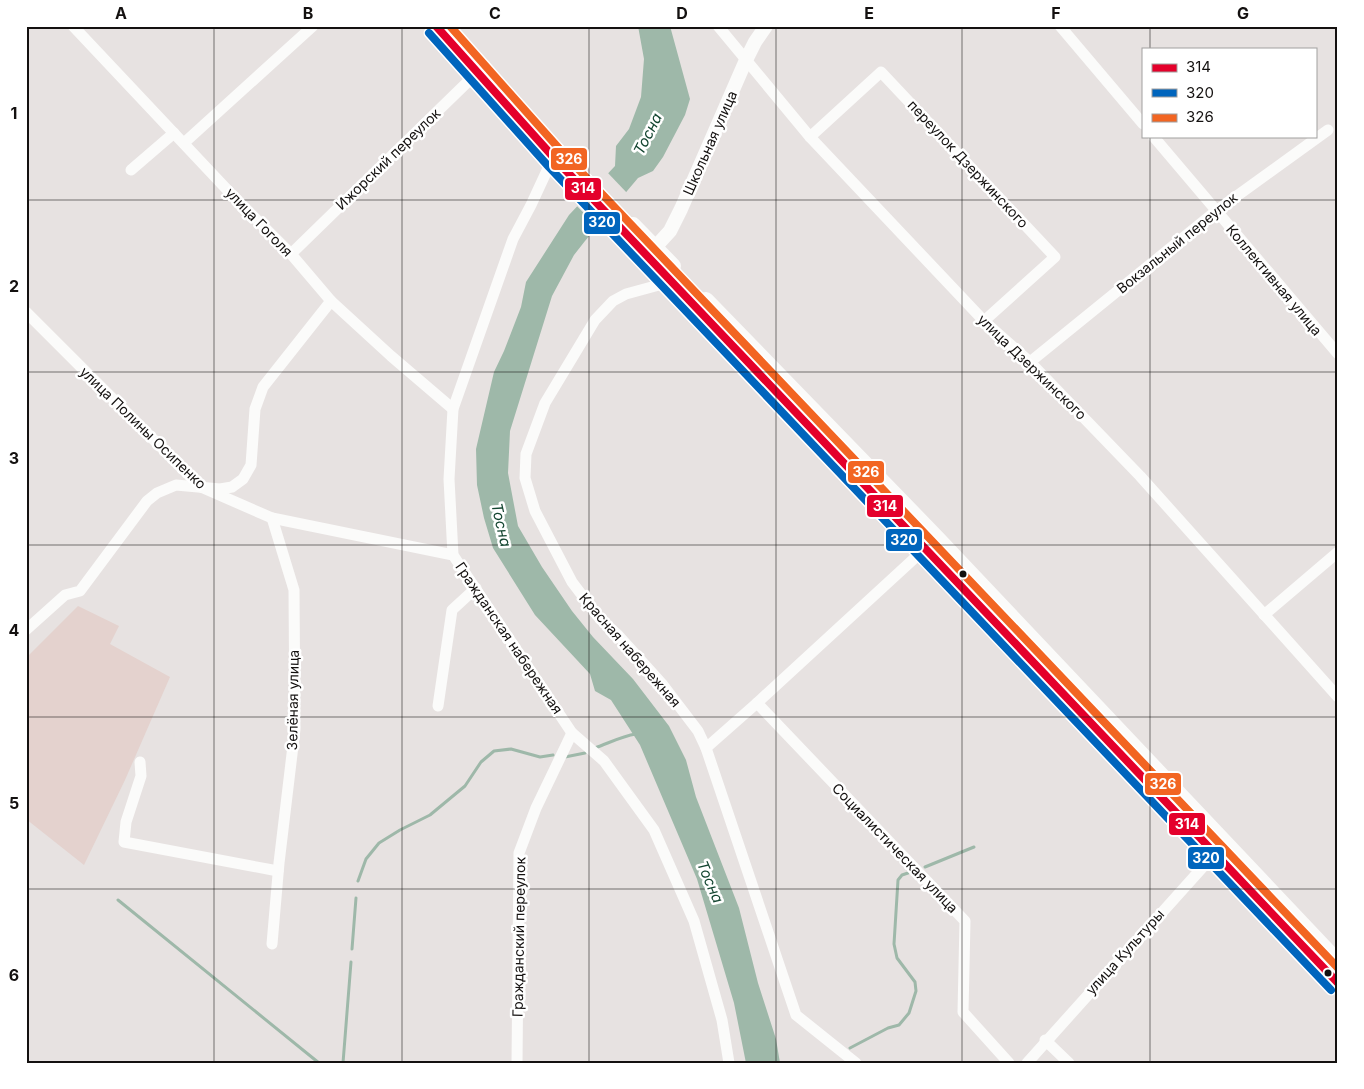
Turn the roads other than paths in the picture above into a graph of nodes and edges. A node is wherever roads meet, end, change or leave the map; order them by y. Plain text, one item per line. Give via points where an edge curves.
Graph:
1 (73, 26) edge
2 (314, 26) edge
3 (436, 26) edge
4 (449, 26) edge
5 (718, 26) edge
6 (766, 26) edge
7 (1060, 26) edge
8 (746, 60) junction
9 (482, 69) junction
10 (1142, 123) edge
11 (1328, 130) dead end
12 (174, 133) junction
13 (810, 137) junction
14 (1155, 138) edge
15 (184, 143) junction
16 (566, 165) junction
17 (131, 170) dead end
18 (1216, 211) junction
19 (651, 251) junction
20 (291, 254) junction
21 (668, 276) junction
22 (331, 301) junction
23 (26, 312) edge
24 (984, 321) junction
25 (1338, 354) edge
26 (1030, 362) junction
27 (453, 409) junction
28 (201, 487) junction
29 (272, 518) junction
30 (932, 543) junction
31 (1338, 552) edge
32 (452, 555) junction
33 (476, 588) junction
34 (1264, 615) junction
35 (26, 630) edge
36 (1338, 697) edge
37 (757, 703) junction
38 (438, 706) dead end
39 (572, 733) junction
40 (706, 748) junction
41 (140, 762) dead end
42 (1220, 848) junction
43 (278, 871) junction
44 (272, 944) dead end
45 (1338, 962) edge
46 (1338, 983) edge
47 (1046, 1040) junction
48 (517, 1063) edge
49 (729, 1063) edge
50 (856, 1063) edge
51 (1009, 1063) edge
52 (1027, 1063) edge
53 (1069, 1063) edge

1 - 12 street, улица Гоголя
2 - 15 street
3 - 9 main road
4 - 9 main road
5 - 8 street
6 - 8 street, Школьная улица
7 - 10 street
8 - 13 street, улица Дзержинского
8 - 19 street, Школьная улица via 681,209 670,231
9 - 16 main road
9 - 20 street, Ижорский переулок
11 - 18 street, Вокзальный переулок
12 - 15 street, улица Гоголя
12 - 17 street
13 - 24 street, улица Дзержинского
13 - 24 street, переулок Дзержинского via 881,72 1055,257
14 - 18 street, Коллективная улица
15 - 20 street, улица Гоголя
16 - 19 main road
16 - 27 street, Гражданская набережная via 550,166 513,239
18 - 25 street, Коллективная улица
18 - 26 street, Вокзальный переулок
19 - 21 main road
19 - 30 main road
20 - 22 street, улица Гоголя
21 - 30 main road
21 - 40 street, Красная набережная via 660,285 613,301 596,320 545,403 526,454 525,478 539,518 572,582 600,619 663,686 698,732
22 - 27 street, улица Гоголя
22 - 28 street via 263,387 255,409 251,465 243,479 232,487
23 - 28 street, улица Полины Осипенко
24 - 26 street, улица Дзержинского
26 - 34 street, улица Дзержинского via 1140,476
27 - 32 street, Гражданская набережная via 449,479
28 - 29 street, улица Полины Осипенко
28 - 35 street via 176,485 147,501 80,591 65,595
29 - 32 street, улица Полины Осипенко
29 - 43 street, Зелёная улица via 294,590 295,729
30 - 37 street
30 - 42 main road
31 - 34 street
32 - 33 street, Гражданская набережная
33 - 38 street via 452,610
33 - 39 street, Гражданская набережная
34 - 36 street, улица Дзержинского
37 - 40 street
37 - 51 street, Социалистическая улица via 964,921 963,1012
39 - 48 street, Гражданский переулок via 536,808 519,853
39 - 49 street, Гражданская набережная via 604,761 654,830 694,921 722,1020
40 - 50 street, Красная набережная via 796,1015
41 - 43 street via 141,776 126,822 124,842
42 - 45 main road
42 - 46 main road
42 - 47 street, улица Культуры
43 - 44 street, Зелёная улица
47 - 52 street, улица Культуры
47 - 53 street

